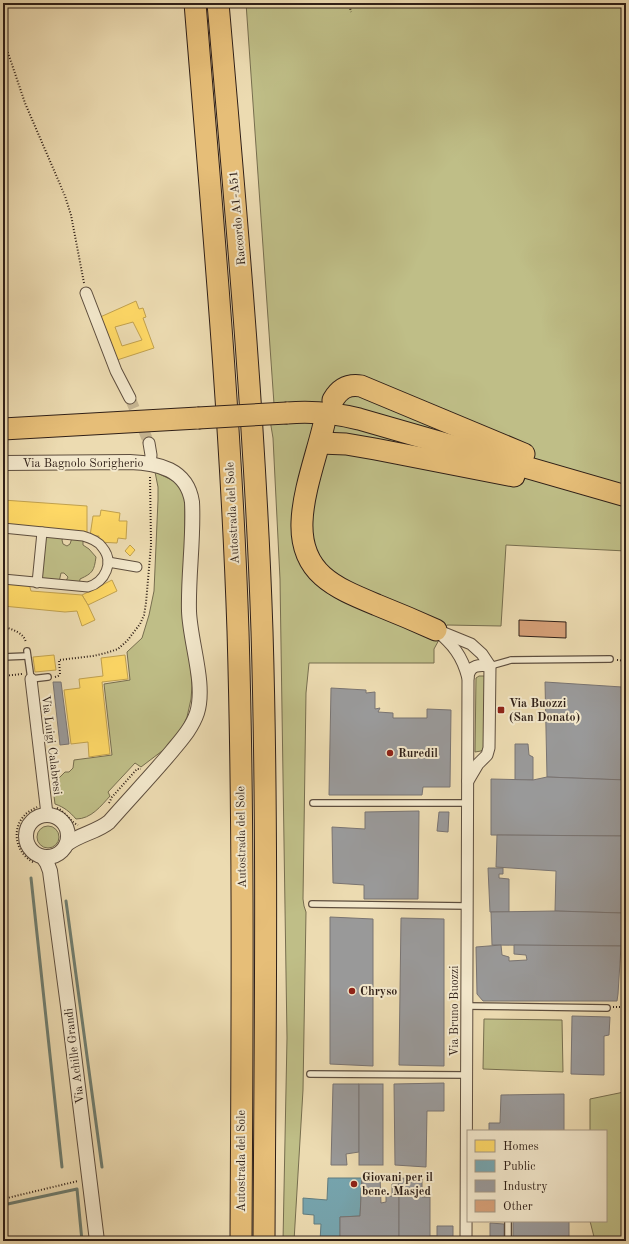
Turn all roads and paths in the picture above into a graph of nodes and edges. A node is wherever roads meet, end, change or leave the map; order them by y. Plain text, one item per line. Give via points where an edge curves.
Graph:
1 (195, 3) edge
2 (218, 3) edge
3 (349, 3) edge
4 (351, 12) dead end
5 (3, 38) edge
6 (86, 292) joint
7 (130, 398) tunnel mouth
8 (333, 400) dead end
9 (3, 429) edge
10 (229, 432) joint
11 (252, 433) joint
12 (149, 443) tunnel mouth
13 (3, 463) edge
14 (150, 464) junction
15 (618, 494) edge
16 (3, 528) edge
17 (42, 532) junction
18 (108, 562) junction
19 (137, 567) dead end
20 (3, 579) edge
21 (37, 583) junction
22 (3, 626) edge
23 (436, 630) junction
24 (27, 653) junction
25 (3, 657) edge
26 (610, 659) dead end
27 (490, 666) junction
28 (3, 676) edge
29 (30, 676) junction
30 (48, 678) joint
31 (468, 678) junction
32 (467, 749) junction
33 (484, 757) junction
34 (158, 768) junction
35 (467, 782) junction
36 (313, 803) dead end
37 (467, 803) junction
38 (107, 808) dead end
39 (51, 811) junction
40 (66, 826) junction
41 (81, 830) junction
42 (67, 844) junction
43 (57, 855) junction
44 (42, 857) junction
45 (50, 871) junction
46 (312, 904) dead end
47 (467, 906) junction
48 (467, 1006) junction
49 (626, 1006) edge
50 (607, 1008) joint
51 (310, 1074) dead end
52 (466, 1075) junction
53 (79, 1181) dead end
54 (3, 1199) edge
55 (508, 1222) edge
56 (97, 1241) edge
57 (241, 1241) edge
58 (264, 1241) edge
59 (466, 1241) edge
60 (508, 1241) edge

1 - 10 highway, Raccordo A1-A51
2 - 11 highway, Raccordo A1-A51
3 - 4 path
5 - 6 path via 25,103 65,196
6 - 7 street via 116,371
8 - 15 highway via 340,389 346,386 362,386
9 - 15 highway, bridge via 287,412 330,413 359,419
10 - 57 highway, Autostrada del Sole via 238,629 242,863
11 - 58 highway, Autostrada del Sole via 262,631 266,876
12 - 14 street
13 - 14 street, Via Bagnolo Sorigherio
14 - 30 path via 151,545 146,603 140,624 118,649 92,656 59,660 59,675
14 - 34 street, Via Bagnolo Sorigherio via 176,474 186,484 191,496 189,611 199,687 199,701 190,727
15 - 23 highway via 346,444 322,433 302,521 303,541 313,565 335,586
16 - 17 street
17 - 18 street via 88,538 102,547
17 - 21 street
18 - 19 street
18 - 21 street via 105,574 98,583 92,585 83,587
20 - 21 street
22 - 24 path via 25,638
23 - 27 street via 471,644
23 - 31 street, Via Bruno Buozzi via 451,643 461,657
24 - 25 lane
24 - 29 lane
26 - 27 lane via 511,660
27 - 31 street via 474,666
27 - 33 street via 489,748
28 - 29 path
29 - 30 lane
29 - 39 street, Via Luigi Calabresi
31 - 32 street, Via Bruno Buozzi
32 - 33 street via 474,758
32 - 35 street, Via Bruno Buozzi
33 - 35 street
34 - 38 path via 137,769 112,797
34 - 41 street, Via Bagnolo Sorigherio via 109,822 98,829
35 - 37 street, Via Bruno Buozzi
36 - 37 lane
37 - 47 street, Via Bruno Buozzi
39 - 40 street
39 - 41 path via 64,812
39 - 44 street via 34,819 26,830 26,844 36,855
40 - 41 street via 73,831
40 - 42 street
41 - 42 street, Via Bagnolo Sorigherio
42 - 43 street
43 - 44 street
43 - 45 street
44 - 45 street, Via Achille Grandi
45 - 56 street, Via Achille Grandi
46 - 47 lane
47 - 48 street, Via Bruno Buozzi
48 - 50 lane
48 - 52 street, Via Bruno Buozzi
49 - 50 path
51 - 52 lane
52 - 59 street, Via Bruno Buozzi
53 - 54 path
55 - 60 lane

